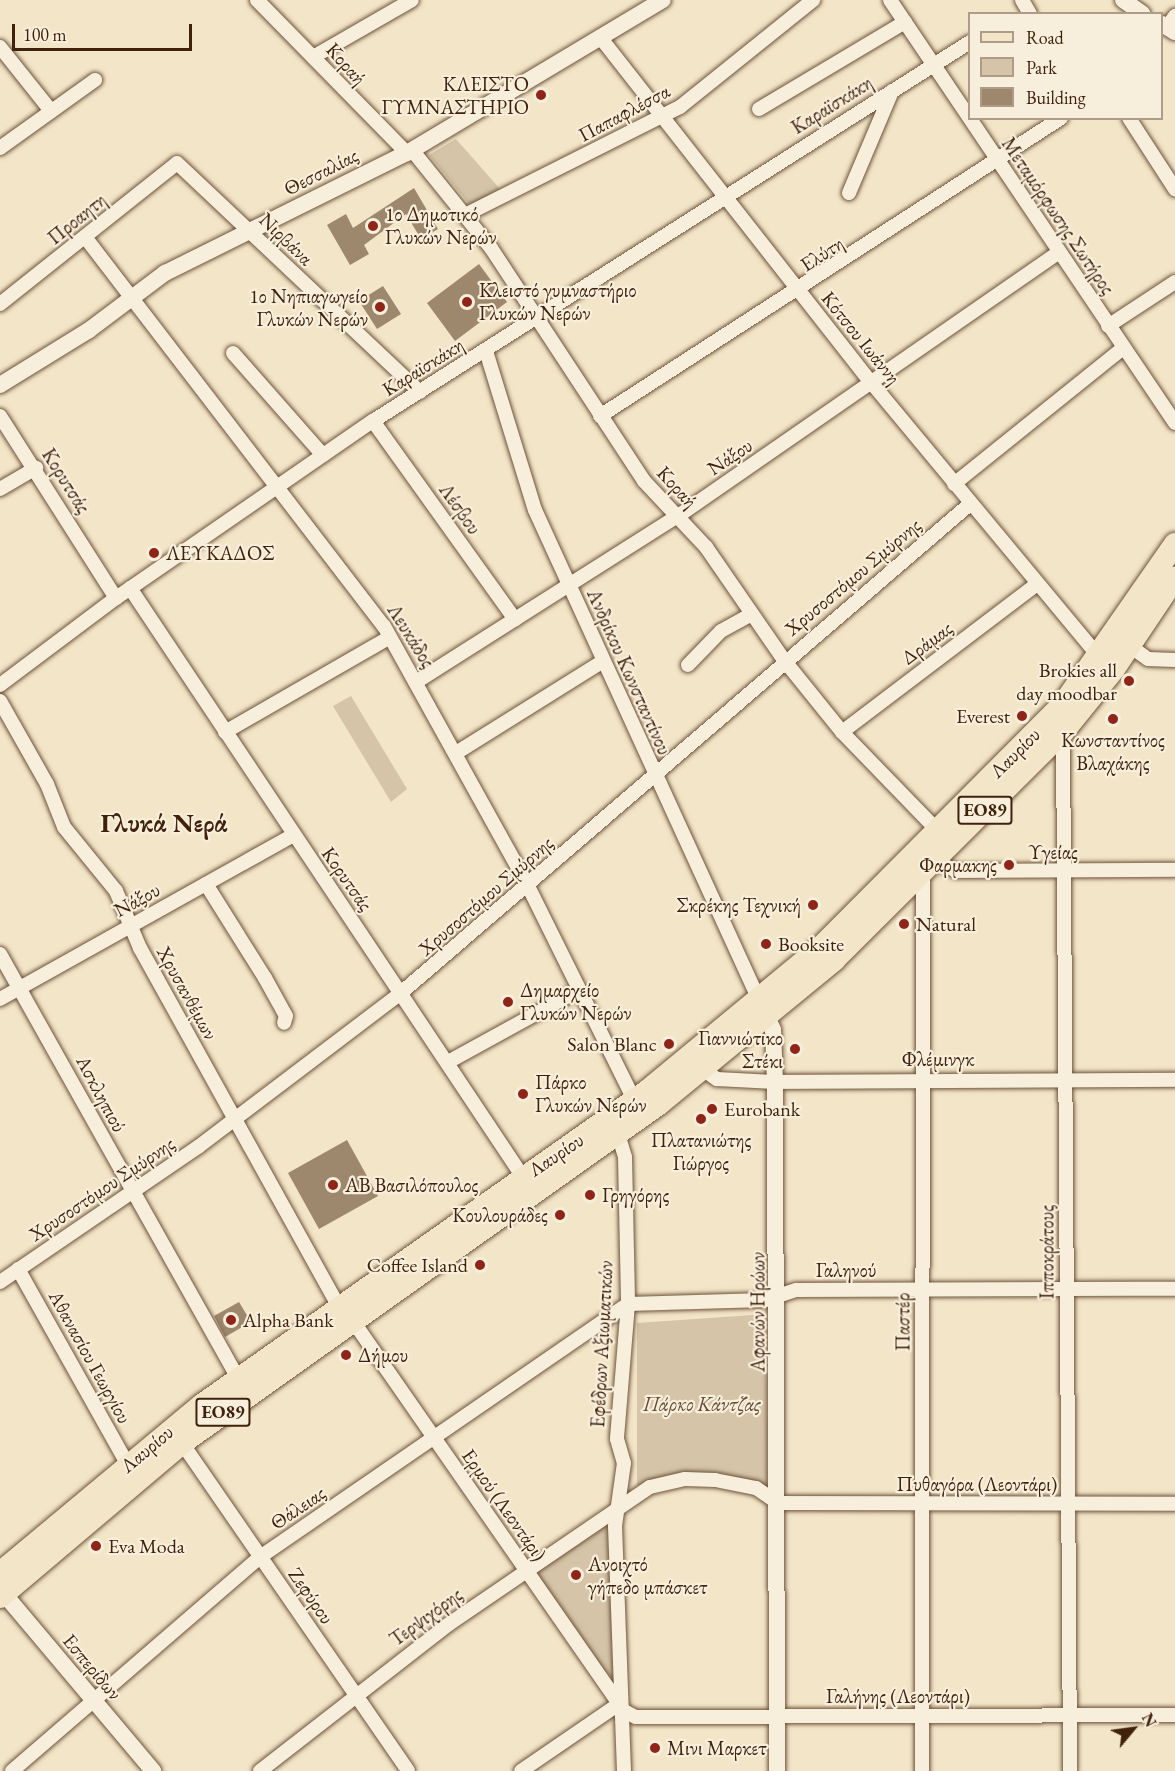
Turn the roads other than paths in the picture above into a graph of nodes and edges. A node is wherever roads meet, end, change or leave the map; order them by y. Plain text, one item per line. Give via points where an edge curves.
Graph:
1 (257, 0) edge
2 (412, 0) edge
3 (663, 0) edge
4 (813, 0) edge
5 (890, 0) edge
6 (1123, 0) edge
7 (1140, 12) edge
8 (905, 22) junction
9 (600, 37) junction
10 (968, 43) edge
11 (0, 47) edge
12 (313, 57) junction
13 (933, 64) junction
14 (95, 80) dead end
15 (892, 91) junction
16 (759, 110) dead end
17 (51, 111) junction
18 (666, 116) junction
19 (968, 117) edge
20 (970, 120) edge
21 (1058, 120) edge
22 (1130, 120) edge
23 (0, 148) edge
24 (409, 151) junction
25 (997, 161) junction
26 (177, 162) joint
27 (1175, 189) edge
28 (849, 193) dead end
29 (723, 197) junction
30 (465, 214) junction
31 (250, 231) junction
32 (86, 237) junction
33 (1058, 253) junction
34 (1175, 282) edge
35 (799, 292) junction
36 (132, 298) junction
37 (0, 304) edge
38 (538, 318) junction
39 (1108, 326) junction
40 (1123, 348) junction
41 (486, 351) junction
42 (233, 353) dead end
43 (870, 381) junction
44 (0, 385) edge
45 (420, 392) junction
46 (0, 416) edge
47 (600, 416) junction
48 (374, 421) junction
49 (1175, 423) edge
50 (323, 455) junction
51 (36, 468) junction
52 (279, 484) junction
53 (954, 484) junction
54 (0, 489) edge
55 (970, 504) junction
56 (678, 516) junction
57 (1175, 544) edge
58 (1175, 578) edge
59 (568, 585) junction
60 (1036, 585) junction
61 (130, 588) junction
62 (116, 598) junction
63 (752, 614) junction
64 (515, 619) junction
65 (390, 637) junction
66 (1130, 646) junction
67 (1100, 658) junction
68 (784, 660) junction
69 (1175, 660) edge
70 (603, 661) junction
71 (688, 665) dead end
72 (416, 682) junction
73 (0, 685) edge
74 (0, 701) edge
75 (225, 732) junction
76 (842, 732) junction
77 (1063, 732) junction
78 (456, 753) junction
79 (655, 776) junction
80 (938, 831) junction
81 (293, 835) junction
82 (929, 867) junction
83 (1175, 870) edge
84 (1064, 872) junction
85 (206, 884) junction
86 (528, 886) junction
87 (131, 926) junction
88 (0, 954) edge
89 (21, 988) junction
90 (579, 990) junction
91 (402, 992) junction
92 (0, 999) edge
93 (764, 1009) junction
94 (284, 1023) dead end
95 (448, 1062) junction
96 (704, 1070) junction
97 (922, 1078) junction
98 (1065, 1079) junction
99 (1175, 1080) edge
100 (775, 1082) junction
101 (634, 1100) junction
102 (235, 1120) junction
103 (618, 1134) junction
104 (528, 1184) junction
105 (133, 1193) junction
106 (18, 1269) junction
107 (0, 1282) edge
108 (1066, 1288) junction
109 (1175, 1289) edge
110 (922, 1290) junction
111 (780, 1296) junction
112 (628, 1304) junction
113 (346, 1314) junction
114 (238, 1378) junction
115 (435, 1438) junction
116 (182, 1443) junction
117 (128, 1465) junction
118 (778, 1503) junction
119 (922, 1503) junction
120 (622, 1504) junction
121 (1068, 1504) junction
122 (1175, 1504) edge
123 (260, 1557) junction
124 (525, 1570) junction
125 (1, 1588) edge
126 (354, 1693) junction
127 (94, 1702) junction
128 (621, 1707) junction
129 (1069, 1715) junction
130 (1175, 1715) edge
131 (777, 1716) junction
132 (922, 1716) junction
133 (12, 1771) edge
134 (153, 1771) edge
135 (260, 1771) edge
136 (408, 1771) edge
137 (521, 1771) edge
138 (624, 1771) edge
139 (777, 1771) edge
140 (922, 1771) edge
141 (1070, 1771) edge

1 - 12 street, Κοραή
2 - 12 street
3 - 9 street, Θεσσαλίας
4 - 18 street, Παπαφλέσσα
5 - 8 street, Μεταμόρφωσης Σωτήρος
6 - 7 street
8 - 13 street, Μεταμόρφωσης Σωτήρος
8 - 16 street
9 - 18 street, Κότσου Ιωάννη
9 - 24 street, Θεσσαλίας
10 - 13 street, Καραϊσκάκη
11 - 17 street
12 - 24 street, Κοραή
13 - 15 street, Καραϊσκάκη
13 - 19 street, Μεταμόρφωσης Σωτήρος
14 - 17 street
15 - 28 street
15 - 29 street, Καραϊσκάκη
17 - 23 street
18 - 29 street, Κότσου Ιωάννη
18 - 30 street, Παπαφλέσσα
20 - 25 street, Μεταμόρφωσης Σωτήρος
21 - 25 street, Ελύτη
22 - 27 street
24 - 30 street, Κοραή
24 - 31 street, Θεσσαλίας
25 - 33 street, Μεταμόρφωσης Σωτήρος
25 - 35 street, Ελύτη
26 - 31 street, Νιρβάνα
26 - 32 street, Προαητη
29 - 35 street, Κότσου Ιωάννη
29 - 38 street, Καραϊσκάκη
30 - 38 street, Κοραή
31 - 36 street, Θεσσαλίας via 165,273
31 - 45 street, Νιρβάνα
32 - 36 street, Λευκάδος
32 - 37 street, Προαητη
33 - 39 street, Μεταμόρφωσης Σωτήρος
33 - 43 street, Νάξου
34 - 39 street
35 - 43 street, Κότσου Ιωάννη
35 - 47 street, Ελύτη
36 - 44 street, Θεσσαλίας
36 - 52 street, Λευκάδος
38 - 41 street, Καραϊσκάκη
38 - 47 street, Κοραή
39 - 40 street, Μεταμόρφωσης Σωτήρος
40 - 49 street, Μεταμόρφωσης Σωτήρος
40 - 53 street
41 - 45 street, Καραϊσκάκη
41 - 59 street, Ανδρίκου Κωνσταντίνου via 535,510
42 - 50 street
43 - 53 street, Κότσου Ιωάννη
43 - 56 street, Νάξου
45 - 48 street, Καραϊσκάκη
46 - 51 street, Κορυτσάς
47 - 56 street, Κοραή via 644,481
48 - 50 street, Καραϊσκάκη
48 - 64 street, Λέσβου
50 - 52 street, Καραϊσκάκη
51 - 54 street
51 - 62 street, Κορυτσάς
52 - 61 street, Καραϊσκάκη
52 - 65 street, Λευκάδος
53 - 55 street, Κότσου Ιωάννη
55 - 60 street, Κότσου Ιωάννη
55 - 68 street, Χρυσοστόμου Σμύρνης
56 - 59 street, Νάξου
56 - 63 street, Κοραή via 706,547
57 - 67 main road, Λαυρίου / ΕΟ89
58 - 66 main road, Λαυρίου / ΕΟ89
59 - 64 street, Νάξου
59 - 70 street, Ανδρίκου Κωνσταντίνου
60 - 67 street, Κότσου Ιωάννη
60 - 76 street, Δράμας
61 - 62 street, Καραϊσκάκη
61 - 75 street, Κορυτσάς
62 - 73 street, Καραϊσκάκη
63 - 68 street, Κοραή
63 - 71 street via 713,638
64 - 72 street, Νάξου
65 - 72 street, Λευκάδος
65 - 75 street
66 - 69 street via 1148,660
66 - 77 main road, Λαυρίου / ΕΟ89
67 - 80 main road, Λαυρίου / ΕΟ89 via 1051,717
68 - 76 street, Κοραή
68 - 79 street, Χρυσοστόμου Σμύρνης
70 - 78 street
70 - 79 street, Ανδρίκου Κωνσταντίνου
72 - 78 street, Λευκάδος
74 - 87 street, Χρυσανθέμων via 47,784 59,820 111,884
75 - 81 street, Κορυτσάς
76 - 80 street, Κοραή
77 - 82 main road, Λαυρίου / ΕΟ89
77 - 84 street, Ιπποκράτους
78 - 86 street, Λευκάδος
79 - 86 street, Χρυσοστόμου Σμύρνης
79 - 93 street, Ανδρίκου Κωνσταντίνου
80 - 93 main road, Λαυρίου / ΕΟ89
81 - 85 street, Νάξου
81 - 91 street, Κορυτσάς
82 - 84 street, Υγείας
82 - 93 main road, Λαυρίου / ΕΟ89
82 - 97 street, Παστέρ
83 - 84 street, Υγείας
84 - 98 street, Ιπποκράτους
85 - 87 street, Νάξου
85 - 94 street via 265,978 286,1016
86 - 90 street, Λευκάδος
86 - 91 street, Χρυσοστόμου Σμύρνης
87 - 89 street, Νάξου
87 - 102 street, Χρυσανθέμων
88 - 89 street, Ασκληπιού
89 - 92 street, Νάξου
89 - 105 street, Ασκληπιού
90 - 95 street
90 - 101 street, Λευκάδος
91 - 95 street, Κορυτσάς
91 - 102 street, Χρυσοστόμου Σμύρνης
93 - 96 main road, Λαυρίου / ΕΟ89
93 - 100 street, Αφανών Ηρώων via 773,1030
93 - 101 main road, Λαυρίου / ΕΟ89
95 - 104 street, Κορυτσάς
96 - 100 street, Φλέμινγκ via 717,1078
96 - 103 main road, Λαυρίου / ΕΟ89
97 - 98 street, Φλέμινγκ
97 - 100 street, Φλέμινγκ
97 - 110 street, Παστέρ
98 - 99 street, Φλέμινγκ
98 - 108 street, Ιπποκράτους
100 - 111 street, Αφανών Ηρώων
101 - 104 main road, Λαυρίου / ΕΟ89
102 - 105 street, Χρυσοστόμου Σμύρνης
102 - 113 street, Χρυσανθέμων
103 - 104 main road, Λαυρίου / ΕΟ89
103 - 112 street, Εφέδρων Αξιωματικών via 626,1157
104 - 113 main road, Λαυρίου / ΕΟ89
105 - 106 street, Χρυσοστόμου Σμύρνης
105 - 114 street, Ασκληπιού
106 - 107 street, Χρυσοστόμου Σμύρνης
106 - 117 street, Αθανασίου Γεωργίου
108 - 109 street, Γαληνού
108 - 110 street, Γαληνού
108 - 121 street, Ιπποκράτους
110 - 111 street, Γαληνού via 796,1290
110 - 119 street, Παστέρ
111 - 112 street, Γαληνού
111 - 118 street, Αφανών Ηρώων
112 - 115 street, Θάλειας
112 - 120 street, Εφέδρων Αξιωματικών via 617,1439 624,1463
113 - 114 main road, Λαυρίου / ΕΟ89
113 - 115 street, Ερμού (Λεοντάρι)
113 - 116 main road, Λαυρίου / ΕΟ89
114 - 117 main road, Λαυρίου / ΕΟ89
115 - 123 street, Θάλειας
115 - 124 street, Ερμού (Λεοντάρι)
116 - 123 street, Ζεφύρου
116 - 125 main road, Λαυρίου / ΕΟ89
117 - 125 main road, Λαυρίου / ΕΟ89
118 - 119 street, Πυθαγόρα (Λεοντάρι)
118 - 120 street, Τερψιχόρης via 756,1488 685,1479 650,1487
118 - 131 street, Αφανών Ηρώων
119 - 121 street, Πυθαγόρα (Λεοντάρι)
119 - 132 street, Παστέρ
120 - 124 street, Τερψιχόρης
120 - 128 street, Εφέδρων Αξιωματικών via 615,1526
121 - 122 street, Πυθαγόρα (Λεοντάρι)
121 - 129 street, Ιπποκράτους
123 - 126 street, Ζεφύρου
123 - 127 street, Θάλειας
124 - 126 street, Τερψιχόρης
124 - 128 street, Ερμού (Λεοντάρι)
125 - 127 street, Εσπερίδων
126 - 135 street, Τερψιχόρης
126 - 136 street, Ζεφύρου
127 - 133 street, Θάλειας
127 - 134 street, Εσπερίδων
128 - 131 street, Γαλήνης (Λεοντάρι) via 653,1720
128 - 137 street
128 - 138 street, Εφέδρων Αξιωματικών
129 - 130 street, Γαλήνης (Λεοντάρι)
129 - 132 street, Γαλήνης (Λεοντάρι)
129 - 141 street, Ιπποκράτους
131 - 132 street, Γαλήνης (Λεοντάρι)
131 - 139 street, Αφανών Ηρώων
132 - 140 street, Παστέρ

